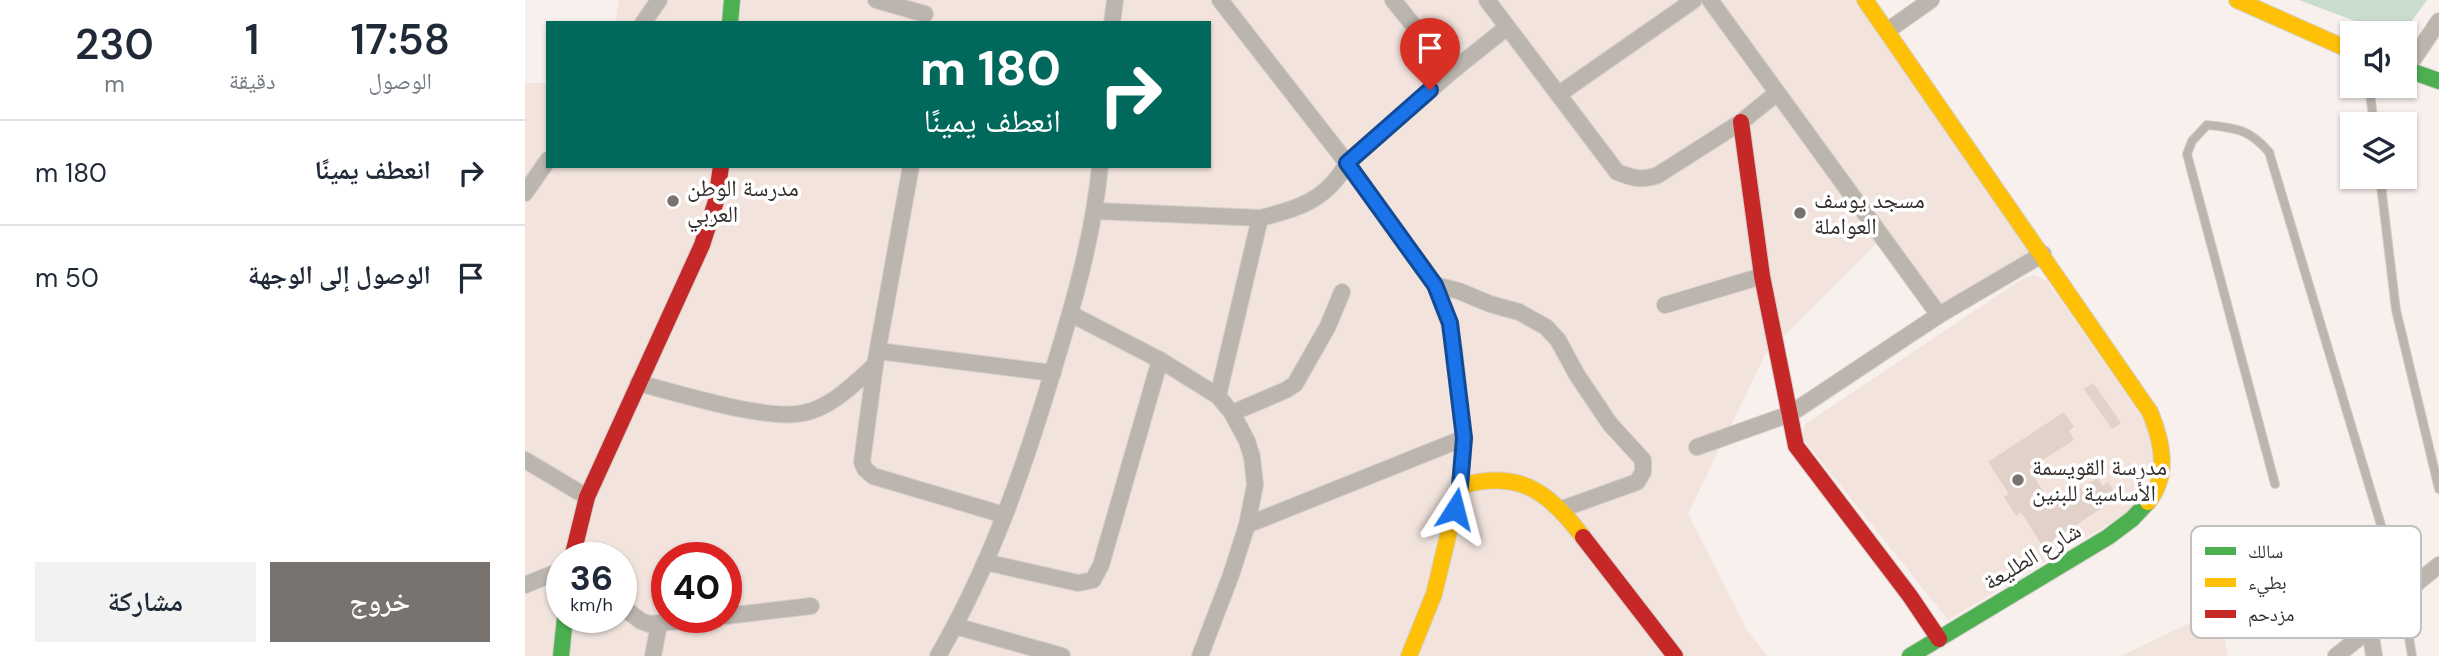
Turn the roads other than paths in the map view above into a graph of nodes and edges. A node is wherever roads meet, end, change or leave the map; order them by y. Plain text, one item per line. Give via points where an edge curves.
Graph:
1 (659, 0) edge
2 (732, 0) edge
3 (876, 0) edge
4 (1115, 0) edge
5 (1220, 0) edge
6 (1392, 0) edge
7 (1487, 0) edge
8 (1694, 0) edge
9 (1710, 0) edge
10 (1865, 0) edge
11 (1931, 0) edge
12 (2237, 0) edge
13 (925, 12) edge
14 (644, 21) edge
15 (730, 21) edge
16 (1112, 21) edge
17 (2439, 21) edge
18 (1506, 28) junction
19 (1887, 31) junction
20 (2340, 46) edge
21 (2417, 53) edge
22 (1451, 72) junction
23 (2417, 74) edge
24 (2439, 81) edge
25 (1777, 93) junction
26 (1559, 94) junction
27 (1741, 122) junction
28 (546, 163) edge
29 (1347, 163) junction
30 (721, 168) edge
31 (911, 168) edge
32 (1100, 168) edge
33 (2381, 189) edge
34 (525, 193) edge
35 (1096, 211) junction
36 (1260, 218) junction
37 (2043, 254) junction
38 (1762, 275) junction
39 (1435, 285) junction
40 (1342, 292) dead end
41 (1665, 305) dead end
42 (1071, 314) junction
43 (1939, 315) junction
44 (877, 358) junction
45 (1160, 360) junction
46 (1053, 373) junction
47 (638, 383) junction
48 (1218, 396) junction
49 (1232, 413) junction
50 (1790, 414) junction
51 (1464, 438) junction
52 (1697, 447) dead end
53 (525, 460) edge
54 (2275, 484) dead end
55 (1460, 486) junction
56 (2439, 489) edge
57 (587, 497) junction
58 (1562, 509) junction
59 (1005, 515) junction
60 (1247, 525) junction
61 (2381, 526) edge
62 (576, 542) edge
63 (985, 562) junction
64 (2439, 565) edge
65 (546, 576) edge
66 (2421, 580) edge
67 (525, 585) edge
68 (811, 606) dead end
69 (742, 614) edge
70 (955, 626) junction
71 (563, 633) edge
72 (658, 633) edge
73 (2359, 638) edge
74 (2372, 638) edge
75 (2409, 638) edge
76 (1939, 639) junction
77 (561, 656) edge
78 (653, 656) edge
79 (938, 656) edge
80 (1062, 656) edge
81 (1200, 656) edge
82 (1409, 656) edge
83 (1675, 656) edge
84 (1910, 656) edge
85 (2336, 656) edge
86 (2374, 656) edge
87 (2412, 656) edge

1 - 14 street
2 - 15 street
3 - 13 street
4 - 16 street
5 - 29 street
6 - 22 street
7 - 18 street
8 - 26 street
9 - 25 street
10 - 19 street
11 - 19 street
12 - 20 street
17 - 21 street
18 - 22 street
18 - 26 street
19 - 37 street
22 - 29 street
23 - 24 street
25 - 27 street
25 - 43 street
26 - 27 street via 1617,172 1633,179 1658,175
27 - 38 street
28 - 34 street
29 - 36 street via 1319,196
29 - 39 street
30 - 47 street via 711,224
31 - 44 street
32 - 35 street
33 - 56 lane via 2396,310
35 - 36 street
35 - 42 street
36 - 48 street
37 - 43 street
37 - 76 street, شارع الطليعة via 2150,412 2160,434 2161,478 2137,516
38 - 41 street
38 - 50 street
39 - 51 street via 1450,323
39 - 58 street via 1519,312 1546,327 1610,424 1643,460 1637,482
40 - 49 street via 1295,384
42 - 45 street
42 - 46 street
43 - 50 street
44 - 46 street
44 - 47 street via 852,386 824,405 788,415
44 - 59 street via 863,451 865,469 887,481
45 - 48 street
45 - 63 street via 1093,580 1079,583
46 - 59 street
47 - 57 street
48 - 49 street
49 - 60 street via 1252,457 1255,485
50 - 52 street
50 - 76 street via 1795,446
51 - 55 street
51 - 60 street
53 - 57 street
54 - 61 lane via 2187,154 2207,125 2255,136 2269,152
55 - 58 street via 1504,480 1532,488
55 - 82 street via 1433,601
57 - 62 street
58 - 83 street
59 - 63 street
60 - 81 street
63 - 70 street
64 - 66 street
65 - 67 street
68 - 69 street
70 - 79 street
70 - 80 street
71 - 77 street
72 - 78 street
73 - 85 street
74 - 86 street
75 - 87 lane
76 - 84 street, شارع الطليعة

